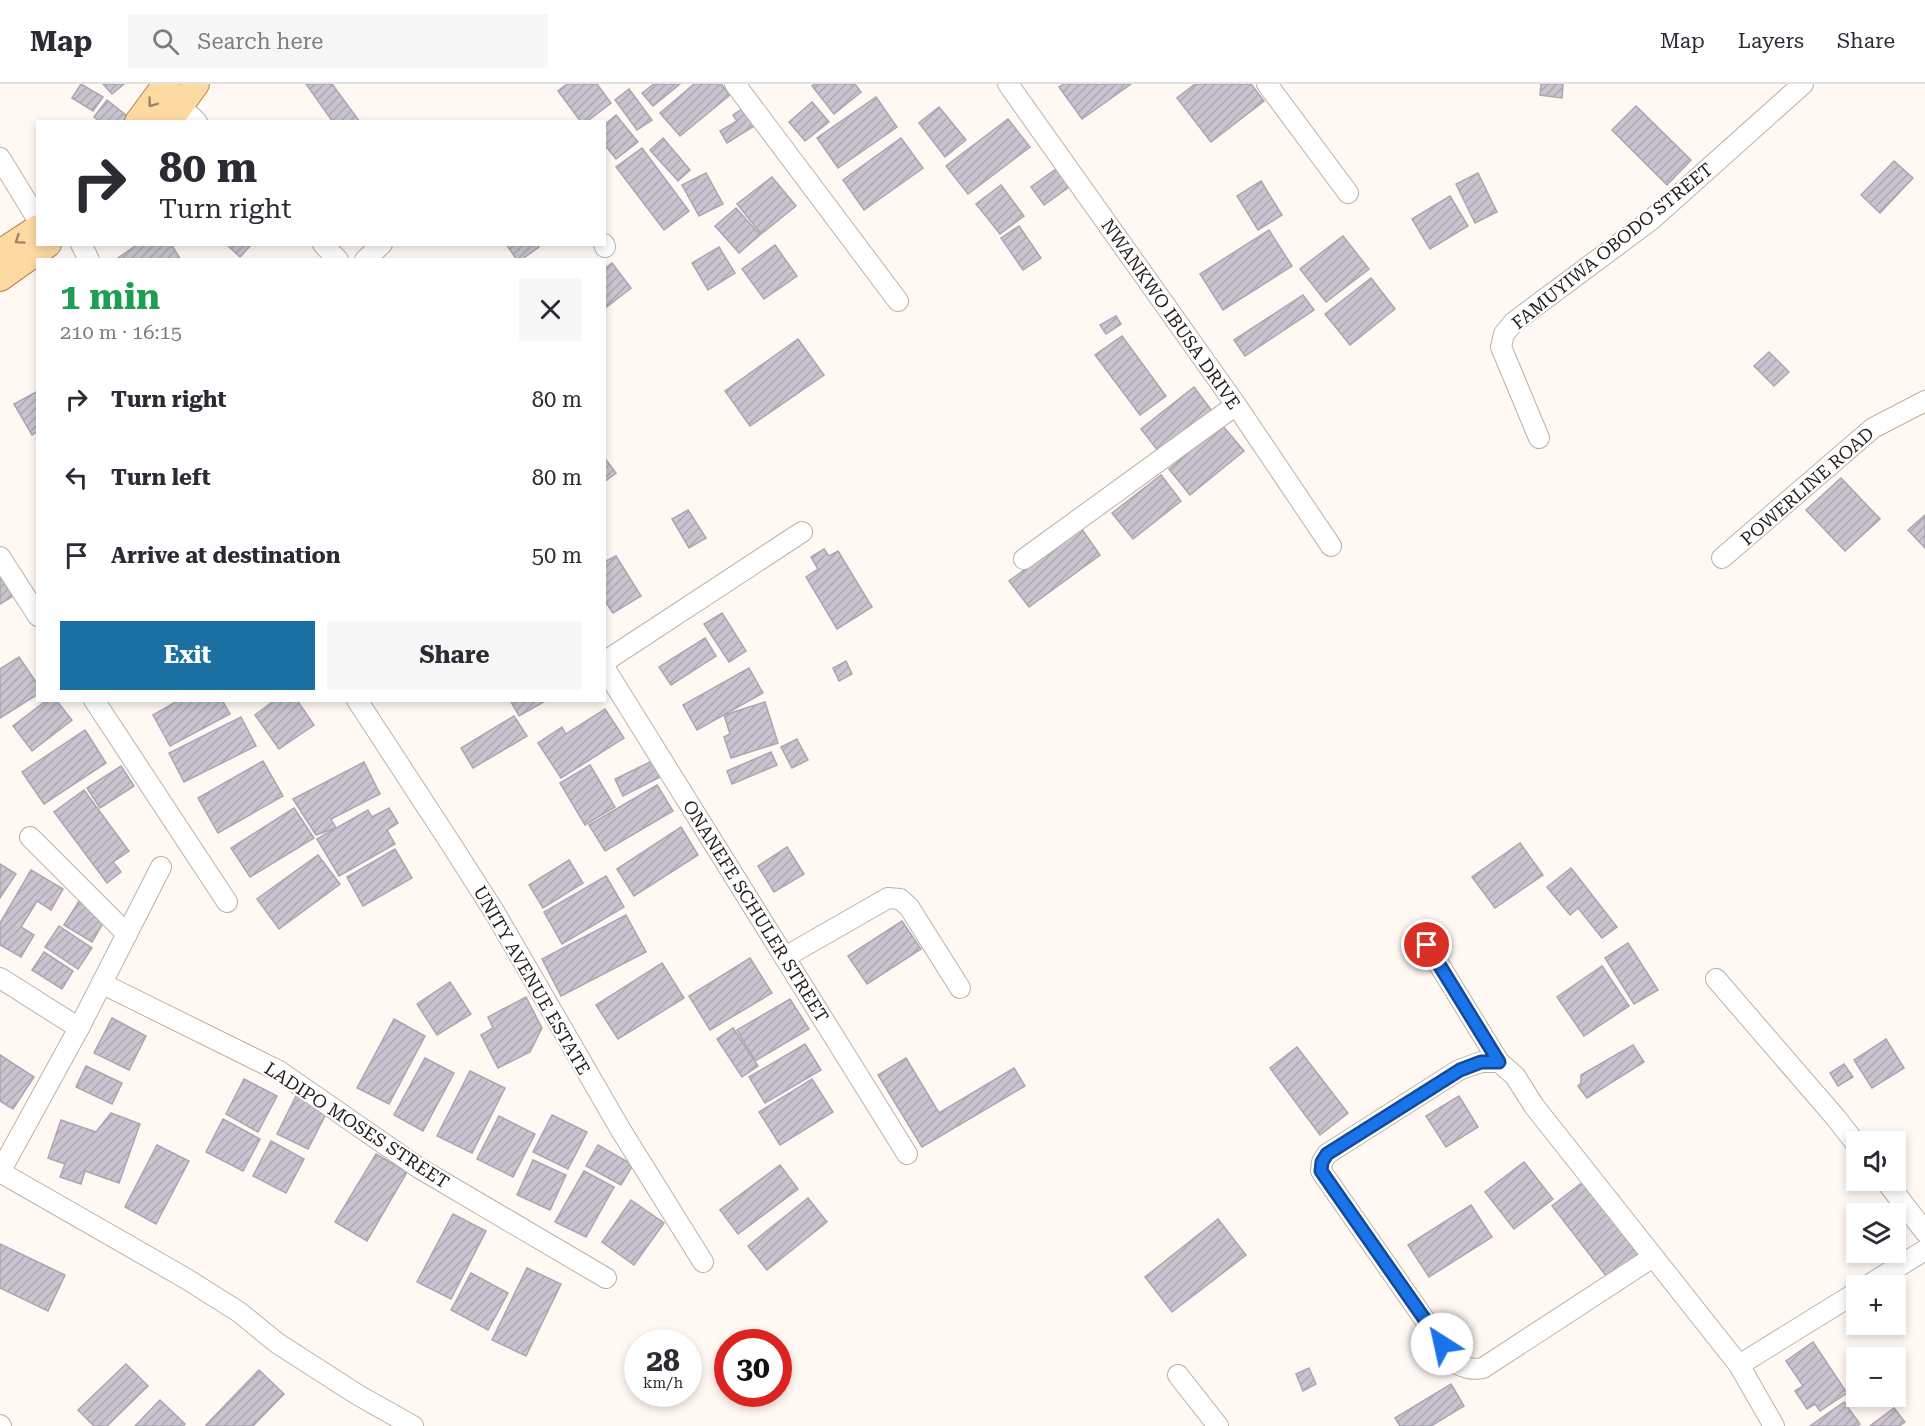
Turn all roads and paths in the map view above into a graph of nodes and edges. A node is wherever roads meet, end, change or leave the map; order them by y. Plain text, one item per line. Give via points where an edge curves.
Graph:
1 (166, 84) edge
2 (196, 84) edge
3 (735, 84) edge
4 (1008, 84) edge
5 (1267, 84) edge
6 (1803, 84) edge
7 (182, 116) edge
8 (139, 120) edge
9 (0, 158) edge
10 (1348, 193) dead end
11 (36, 217) edge
12 (36, 229) edge
13 (45, 246) edge
14 (325, 246) edge
15 (379, 246) edge
16 (0, 253) edge
17 (336, 258) edge
18 (367, 258) edge
19 (0, 278) edge
20 (898, 301) dead end
21 (1925, 401) edge
22 (1236, 405) junction
23 (1539, 438) dead end
24 (802, 532) dead end
25 (1331, 546) dead end
26 (0, 557) edge
27 (1722, 558) dead end
28 (1024, 559) dead end
29 (36, 612) edge
30 (606, 661) edge
31 (606, 670) edge
32 (95, 702) edge
33 (358, 702) edge
34 (30, 837) dead end
35 (161, 867) dead end
36 (227, 902) dead end
37 (127, 934) junction
38 (1427, 945) dead end
39 (785, 957) junction
40 (0, 978) edge
41 (1716, 979) dead end
42 (103, 984) junction
43 (960, 987) dead end
44 (80, 1028) junction
45 (1499, 1062) junction
46 (1846, 1132) edge
47 (907, 1154) dead end
48 (0, 1172) edge
49 (1893, 1191) edge
50 (1925, 1232) edge
51 (1925, 1250) edge
52 (1653, 1257) junction
53 (703, 1262) dead end
54 (1885, 1275) edge
55 (606, 1278) dead end
56 (1846, 1299) edge
57 (1739, 1365) junction
58 (1179, 1375) dead end
59 (413, 1426) edge
60 (1218, 1426) edge
61 (1774, 1426) edge

1 -> 8 main road
2 - 7 main road
3 - 20 street
4 - 22 street, NWANKWO IBUSA DRIVE
5 - 10 street
6 - 23 street, FAMUYIWA OBODO STREET via 1651,220 1514,322 1504,334 1501,347
9 - 11 street
12 -> 16 main road
13 - 19 main road
14 - 17 street
15 - 18 street
21 - 27 street, POWERLINE ROAD via 1873,428
22 - 25 street, NWANKWO IBUSA DRIVE
22 - 28 street
24 - 30 street
26 - 29 street
31 - 39 street, ONANEFE SCHULER STREET
32 - 36 street
33 - 53 street, UNITY AVENUE ESTATE via 488,903
34 - 37 street
35 - 37 street
37 - 42 street
38 - 45 street
39 - 43 street via 888,898 900,899
39 - 47 street, ONANEFE SCHULER STREET
40 - 44 street
41 - 46 street
42 - 44 street
42 - 55 street, LADIPO MOSES STREET via 279,1071 419,1168
44 - 48 street
45 - 52 street via 1515,1076 1534,1106
45 - 52 street via 1481,1062 1460,1070 1327,1154 1322,1162 1321,1171 1455,1363 1464,1368 1483,1368
48 - 59 street via 185,1278 239,1312 277,1343
49 - 50 street
51 - 54 street
52 - 57 street
56 - 57 street
57 - 61 street
58 - 60 street

